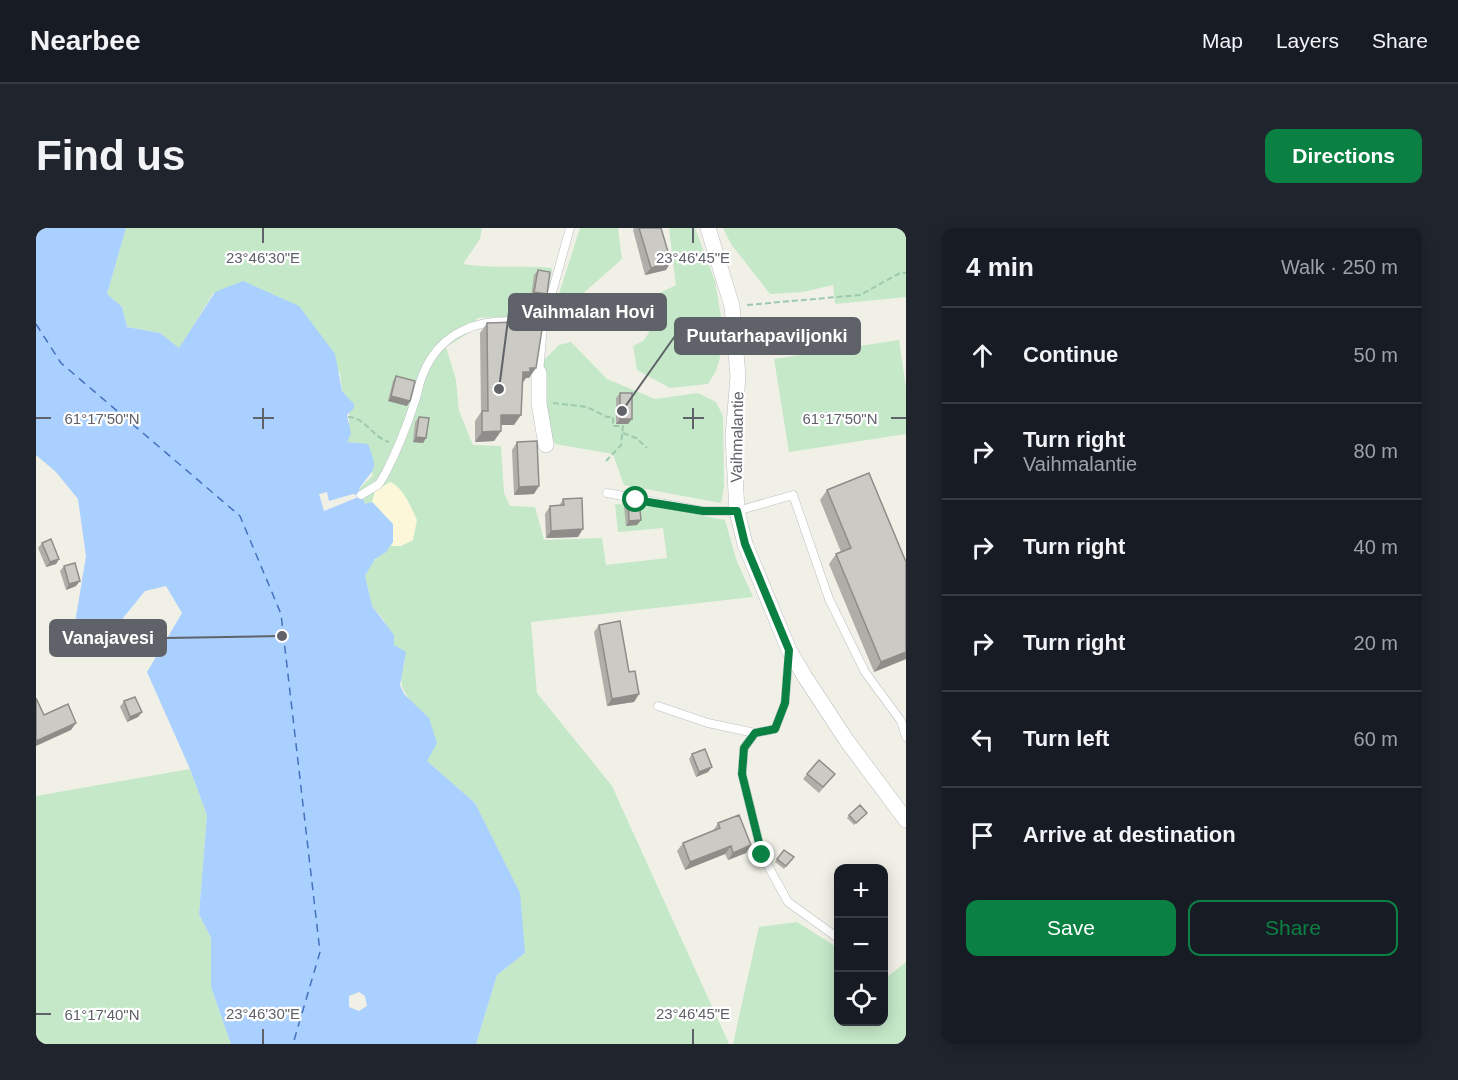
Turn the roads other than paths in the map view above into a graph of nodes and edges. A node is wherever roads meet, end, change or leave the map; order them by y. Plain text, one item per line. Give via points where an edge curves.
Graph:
1 (570, 228) edge
2 (708, 228) edge
3 (543, 325) junction
4 (539, 374) joint
5 (546, 445) dead end
6 (606, 493) dead end
7 (361, 495) dead end
8 (737, 511) junction
9 (789, 650) junction
10 (658, 706) dead end
11 (755, 733) junction
12 (906, 737) edge
13 (904, 809) edge
14 (834, 935) edge

1 - 3 lane
2 - 8 street, Vaihmalantie via 732,306 738,376 733,436
3 - 4 lane
3 - 7 lane via 485,322 452,334 423,374 416,400 379,484
4 - 5 street
6 - 8 lane via 703,511
8 - 9 street, Vaihmalantie via 745,544
8 - 12 lane via 793,495 829,599 865,672 901,721
9 - 11 lane via 785,703 775,729
9 - 13 street, Vaihmalantie via 847,741
10 - 11 lane
11 - 14 lane via 744,748 742,774 762,855 788,902

